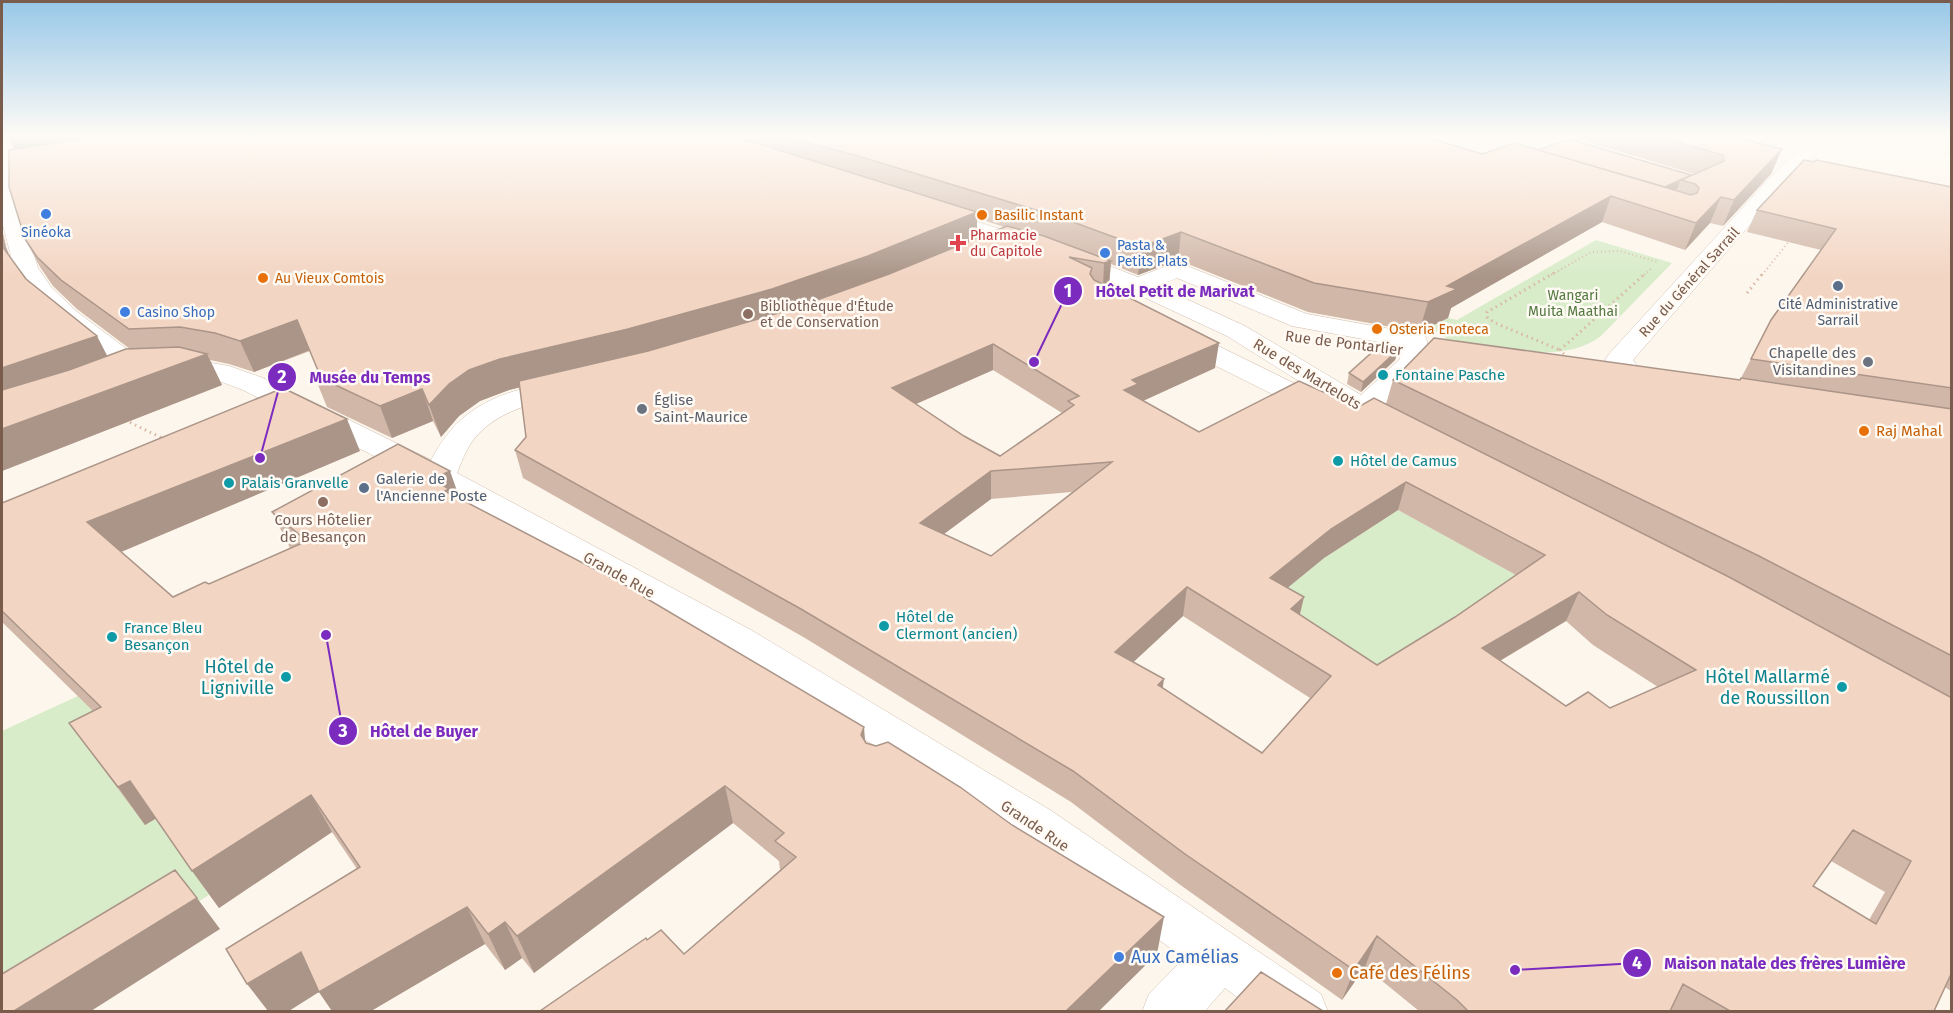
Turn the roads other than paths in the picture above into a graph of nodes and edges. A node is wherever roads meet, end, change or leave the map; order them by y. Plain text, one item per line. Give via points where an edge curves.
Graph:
1 (17, 182) edge
2 (1777, 182) edge
3 (919, 210) edge
4 (1005, 238) junction
5 (974, 251) edge
6 (1139, 286) junction
7 (1318, 353) junction
8 (1426, 353) junction
9 (138, 370) junction
10 (1592, 372) edge
11 (587, 381) edge
12 (107, 382) edge
13 (1364, 409) junction
14 (1428, 442) edge
15 (439, 476) junction
16 (1221, 956) junction
17 (1168, 1011) edge
18 (1302, 1011) edge

1 - 9 street via 10,213 26,268 42,292 67,316
2 - 10 street, Rue du Général Sarrail via 1619,360 1645,380
3 - 4 street, Rue des Martelots
4 - 5 street
4 - 6 street, Rue des Martelots
6 - 7 street, Rue des Martelots via 1236,331
6 - 8 street via 1177,269 1301,321 1415,341
6 - 13 street via 1102,297 1350,422
7 - 8 street, Rue de Pontarlier
7 - 13 street, Rue des Martelots
8 - 13 street
9 - 12 street, Grande Rue
9 - 15 street, Grande Rue via 195,368 219,372 253,384
11 - 15 street via 491,409 460,437
13 - 14 street, Rue des Martelots
15 - 16 street, Grande Rue via 737,639 898,753 1034,824
16 - 17 street
16 - 18 street, Grande Rue

